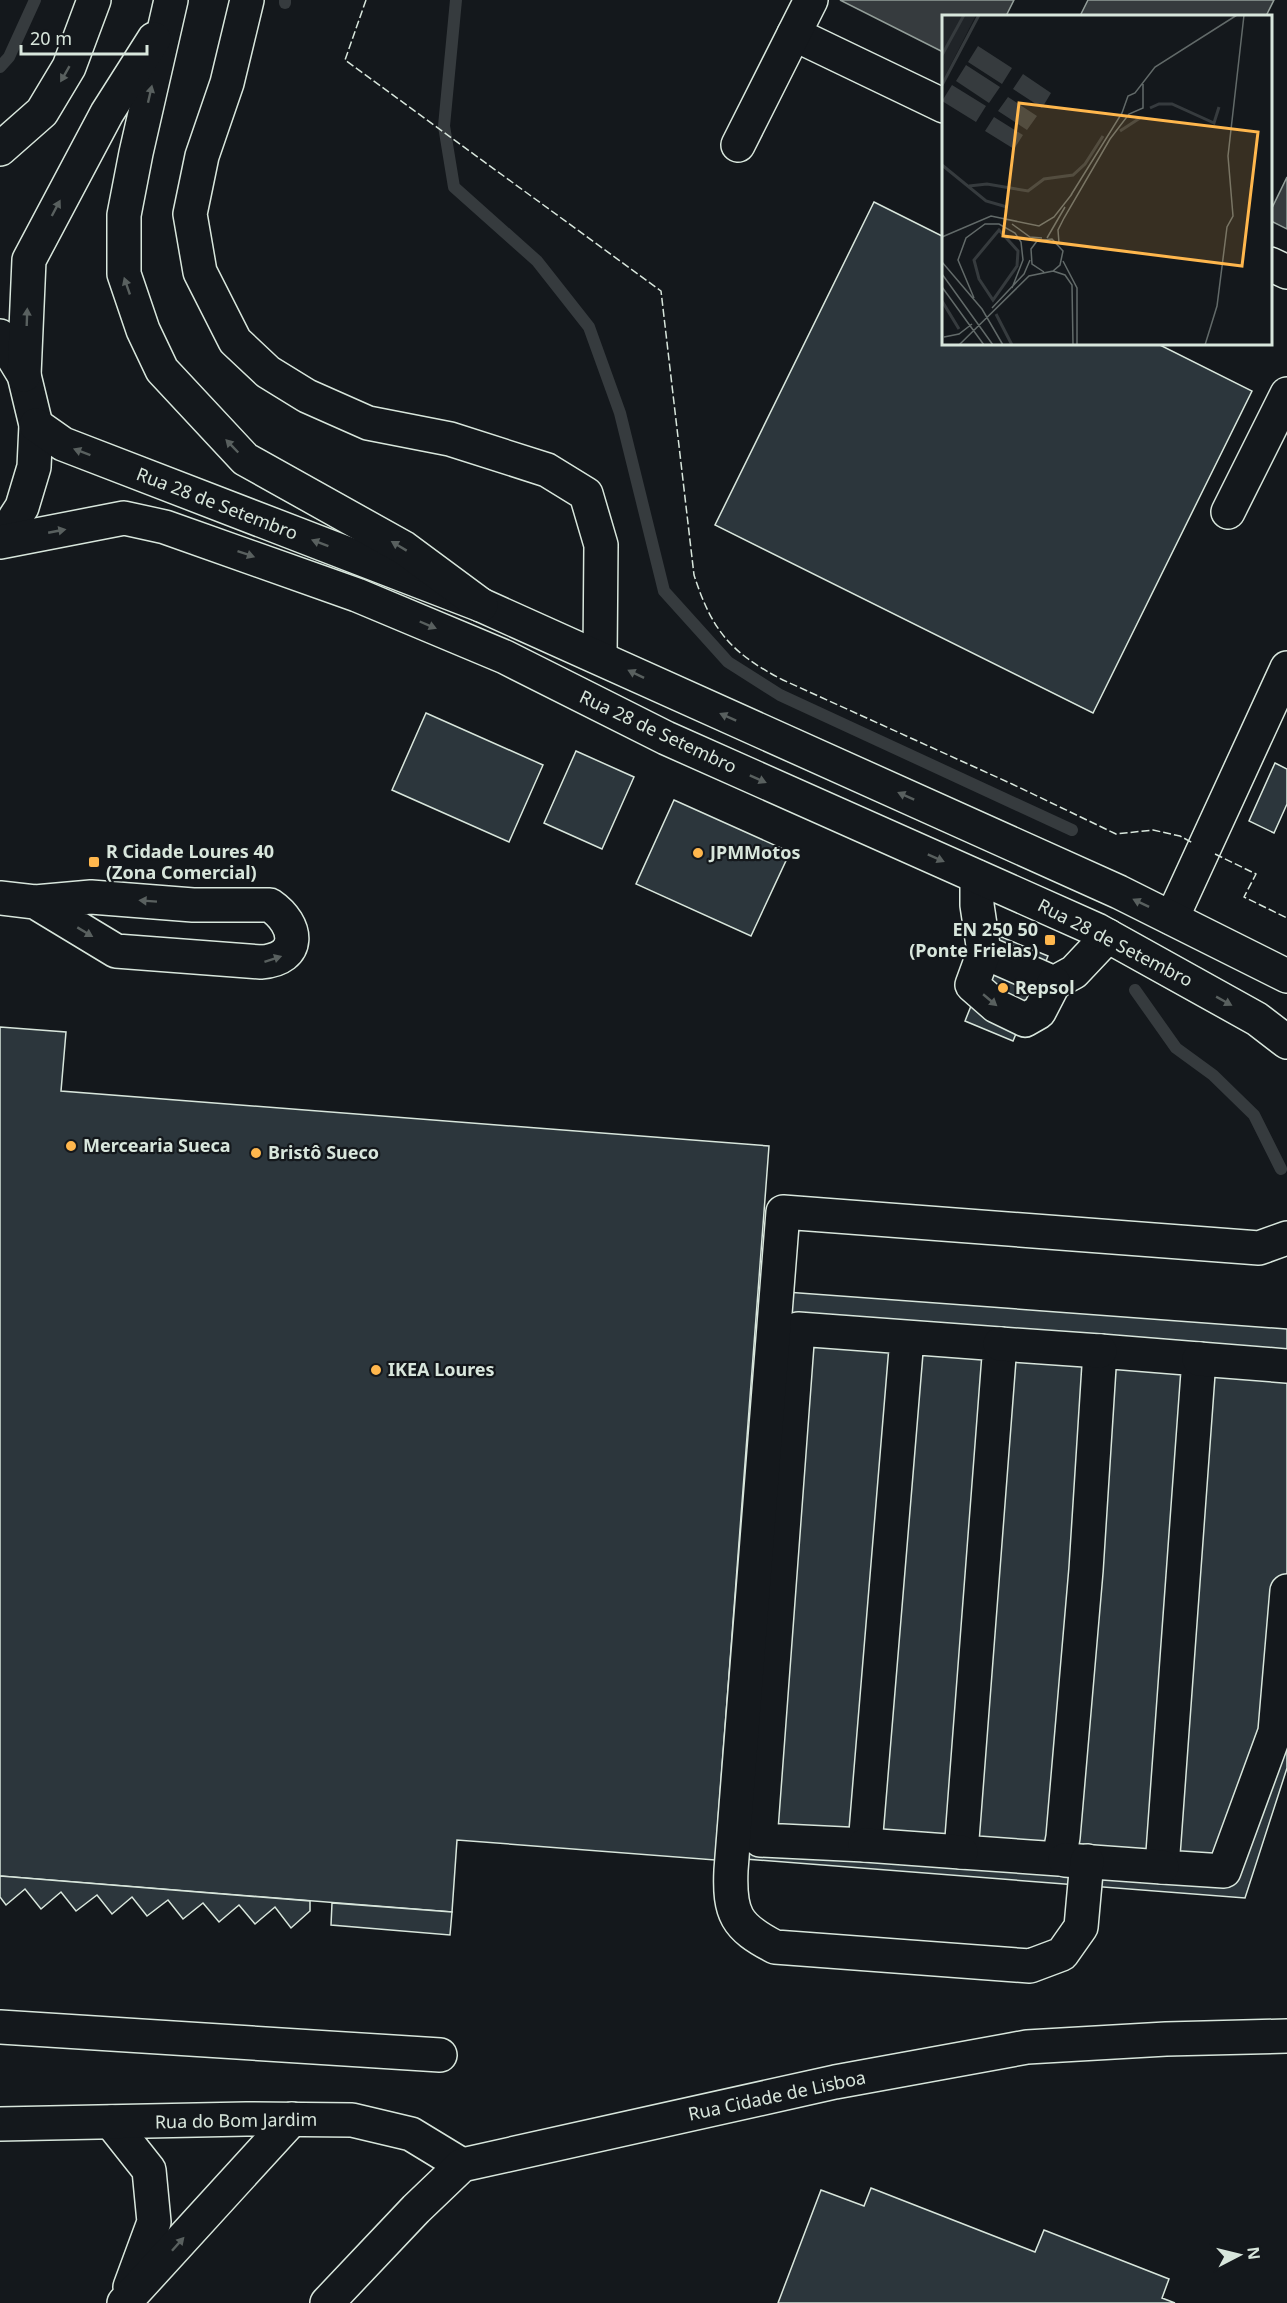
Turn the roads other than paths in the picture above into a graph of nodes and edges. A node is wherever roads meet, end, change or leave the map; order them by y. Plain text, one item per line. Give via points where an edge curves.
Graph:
1 (94, 0) edge
2 (247, 0) edge
3 (811, 0) edge
4 (170, 7) edge
5 (794, 34) junction
6 (942, 105) edge
7 (42, 112) junction
8 (738, 145) dead end
9 (0, 149) edge
10 (0, 167) edge
11 (1272, 265) edge
12 (1287, 272) edge
13 (0, 336) edge
14 (24, 375) junction
15 (1287, 394) edge
16 (36, 425) junction
17 (1228, 512) dead end
18 (0, 541) edge
19 (481, 604) junction
20 (600, 657) junction
21 (1287, 668) edge
22 (977, 877) junction
23 (0, 898) edge
24 (35, 902) junction
25 (1172, 918) junction
26 (1108, 936) junction
27 (984, 952) junction
28 (1287, 976) edge
29 (1054, 983) junction
30 (1287, 1042) edge
31 (1287, 1238) edge
32 (907, 1338) junction
33 (1000, 1344) junction
34 (1100, 1351) junction
35 (1199, 1359) junction
36 (1287, 1366) edge
37 (1287, 1592) edge
38 (865, 1845) junction
39 (961, 1852) junction
40 (1073, 1860) junction
41 (1162, 1867) junction
42 (0, 2027) edge
43 (1287, 2036) edge
44 (440, 2055) dead end
45 (292, 2119) junction
46 (111, 2122) junction
47 (0, 2124) edge
48 (462, 2164) junction
49 (124, 2303) edge
50 (327, 2303) edge

1 -> 7 main road via 69,67
2 - 20 main road via 227,83 202,156 190,214 200,272 235,341 268,372 307,396 368,423 450,439 547,470 586,494 601,545
3 - 5 main road
14 -> 4 main road via 29,260 107,113
19 -> 4 main road via 404,548 245,459 162,370 142,330 124,274 123,215
5 - 6 main road
5 - 8 main road
7 - 9 main road
7 - 10 main road
11 - 12 main road
13 - 14 main road
14 - 16 main road
15 - 17 main road
16 - 18 main road via 34,466 22,507
19 -> 16 main road, Rua 28 de Setembro via 63,444
18 -> 22 main road, Rua 28 de Setembro via 124,518 165,527 247,555 357,595 505,657 666,738
19 - 20 main road, Rua 28 de Setembro
25 -> 20 main road, Rua 28 de Setembro
21 - 25 main road
22 - 26 main road, Rua 28 de Setembro
22 - 27 main road
23 - 24 main road
24 -> 24 main road via 116,951 274,961 291,945 293,933 280,912 270,905 91,897
25 - 28 main road, Rua 28 de Setembro
26 - 29 main road via 1074,972
26 -> 30 main road, Rua 28 de Setembro via 1257,1019
27 - 29 main road
27 -> 29 main road via 972,985 996,1006 1025,1020 1039,1012
31 - 40 main road via 1259,1248 783,1212 731,1870 730,1893 735,1915 751,1935 775,1947 1030,1965 1062,1954 1081,1927
32 - 33 main road
32 - 38 main road
32 - 38 main road via 798,1329 796,1351 760,1840
33 - 34 main road
33 - 39 main road
34 - 35 main road
34 - 40 main road
35 - 36 main road
35 - 41 main road
37 - 41 main road via 1275,1732 1224,1871
38 - 39 main road
39 - 40 main road
40 - 41 main road
42 - 44 main road
43 - 48 main road, Rua Cidade de Lisboa via 1027,2047 835,2082
45 - 46 main road, Rua do Bom Jardim
45 - 48 main road, Rua do Bom Jardim via 352,2120 411,2134
49 -> 45 main road
46 - 47 main road, Rua do Bom Jardim
46 - 49 main road via 149,2170 154,2222
48 - 50 main road

